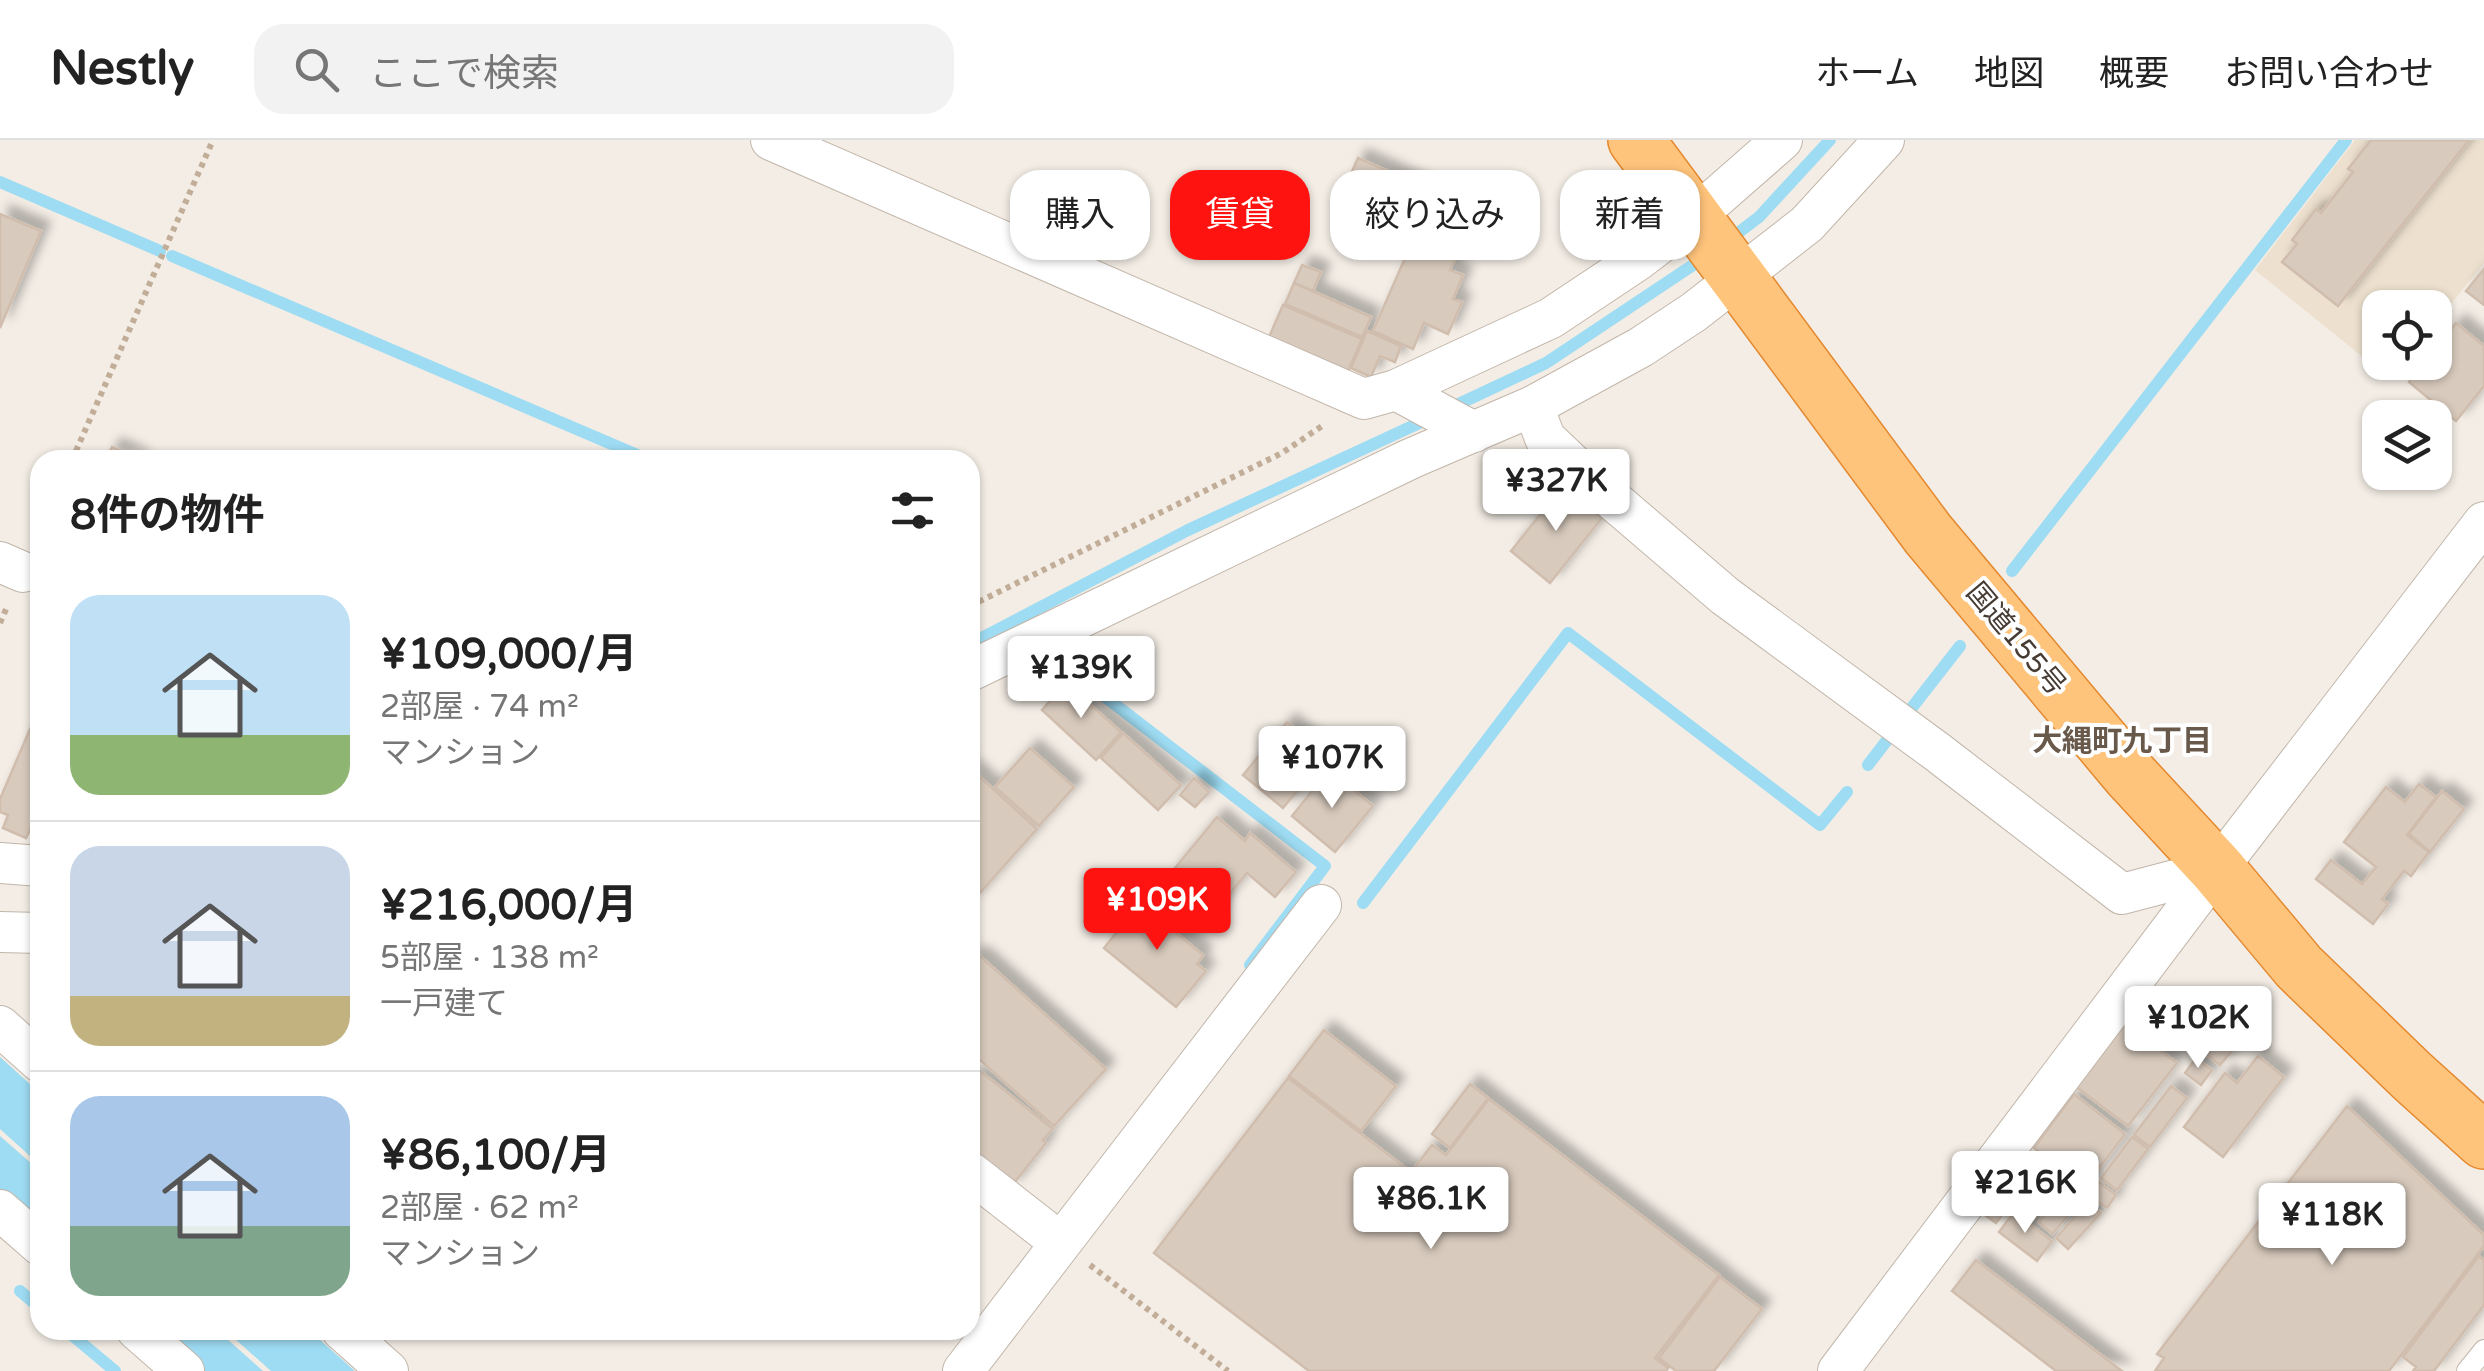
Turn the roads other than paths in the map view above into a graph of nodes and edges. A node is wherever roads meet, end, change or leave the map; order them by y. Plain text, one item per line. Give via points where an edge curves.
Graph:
1 (771, 140) edge
2 (1636, 140) edge
3 (1782, 140) edge
4 (1884, 140) edge
5 (1658, 170) edge
6 (1700, 212) edge
7 (1700, 228) edge
8 (1638, 260) edge
9 (1735, 276) junction
10 (1533, 406) junction
11 (1420, 408) junction
12 (2484, 522) edge
13 (980, 666) edge
14 (0, 864) edge
15 (30, 866) edge
16 (2217, 869) junction
17 (1321, 905) dead end
18 (0, 932) edge
19 (30, 933) edge
20 (0, 1026) edge
21 (30, 1053) edge
22 (2484, 1141) edge
23 (980, 1180) edge
24 (0, 1210) edge
25 (30, 1236) edge
26 (1061, 1243) junction
27 (149, 1340) edge
28 (353, 1340) edge
29 (2484, 1350) edge
30 (184, 1371) edge
31 (388, 1371) edge
32 (964, 1371) edge
33 (1838, 1371) edge
34 (2468, 1371) edge

1 - 11 street
2 - 5 highway, 国道155号
3 - 6 street
4 - 9 street via 1807,224
7 - 9 highway, 国道155号
8 - 11 street
9 - 10 street via 1641,348
9 - 16 highway, 国道155号 via 1928,534
10 - 11 street
10 - 16 street via 1545,438 1725,596 2122,894
11 - 13 street via 1410,460
12 - 16 street
14 - 15 street
16 - 22 highway, 国道155号 via 2299,967
16 - 33 street
17 - 26 street
18 - 19 street
20 - 21 street
23 - 26 street
24 - 25 street
26 - 32 street
27 - 30 street
28 - 31 street
29 - 34 lane

